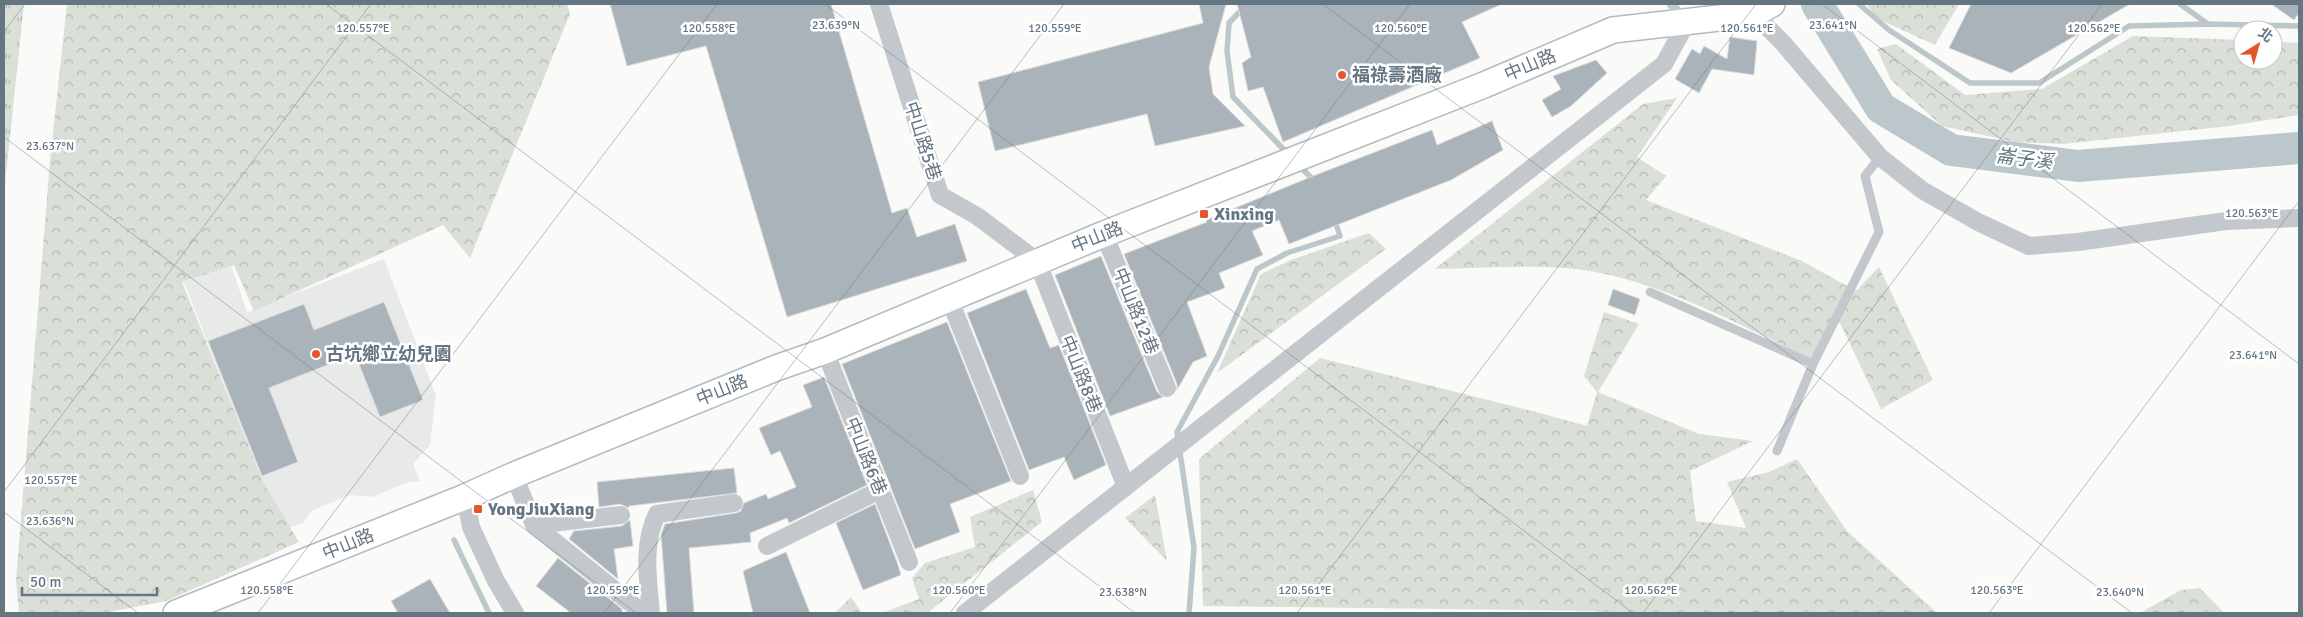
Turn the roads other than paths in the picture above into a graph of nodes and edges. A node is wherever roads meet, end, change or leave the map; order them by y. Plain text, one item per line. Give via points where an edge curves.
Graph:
1 (878, 4) edge
2 (1763, 9) edge
3 (1679, 13) edge
4 (1880, 157) junction
5 (2299, 218) edge
6 (1104, 234) junction
7 (1037, 261) junction
8 (1650, 292) dead end
9 (949, 298) junction
10 (825, 351) junction
11 (1813, 364) junction
12 (1167, 388) dead end
13 (1777, 451) dead end
14 (514, 475) junction
15 (1020, 476) dead end
16 (1126, 487) junction
17 (880, 490) junction
18 (465, 497) junction
19 (734, 503) dead end
20 (621, 515) dead end
21 (534, 525) junction
22 (767, 546) dead end
23 (909, 562) dead end
24 (176, 613) edge
25 (514, 613) edge
26 (643, 613) edge
27 (652, 613) edge
28 (965, 613) edge

1 - 7 street, 中山路5巷 via 940,195 977,216
2 - 3 main road, 中山路
2 - 4 street via 1783,43
3 - 6 main road, 中山路 via 1613,30 1484,85
3 - 16 street via 1664,64
4 - 5 street via 1922,190 2028,246 2226,221
4 - 11 lane via 1865,176 1879,232
6 - 7 main road, 中山路
6 - 12 street, 中山路12巷
7 - 9 main road, 中山路
7 - 16 street, 中山路8巷
8 - 11 lane
9 - 10 main road, 中山路
9 - 15 street
10 - 14 main road, 中山路
10 - 17 street, 中山路6巷
11 - 13 lane
14 - 18 main road, 中山路
14 - 21 street
16 - 28 street
17 - 22 street
17 - 23 street, 中山路6巷
18 - 24 main road, 中山路
18 - 25 street via 470,527
19 - 27 street via 657,514 650,529 647,568
20 - 21 street
21 - 26 street

